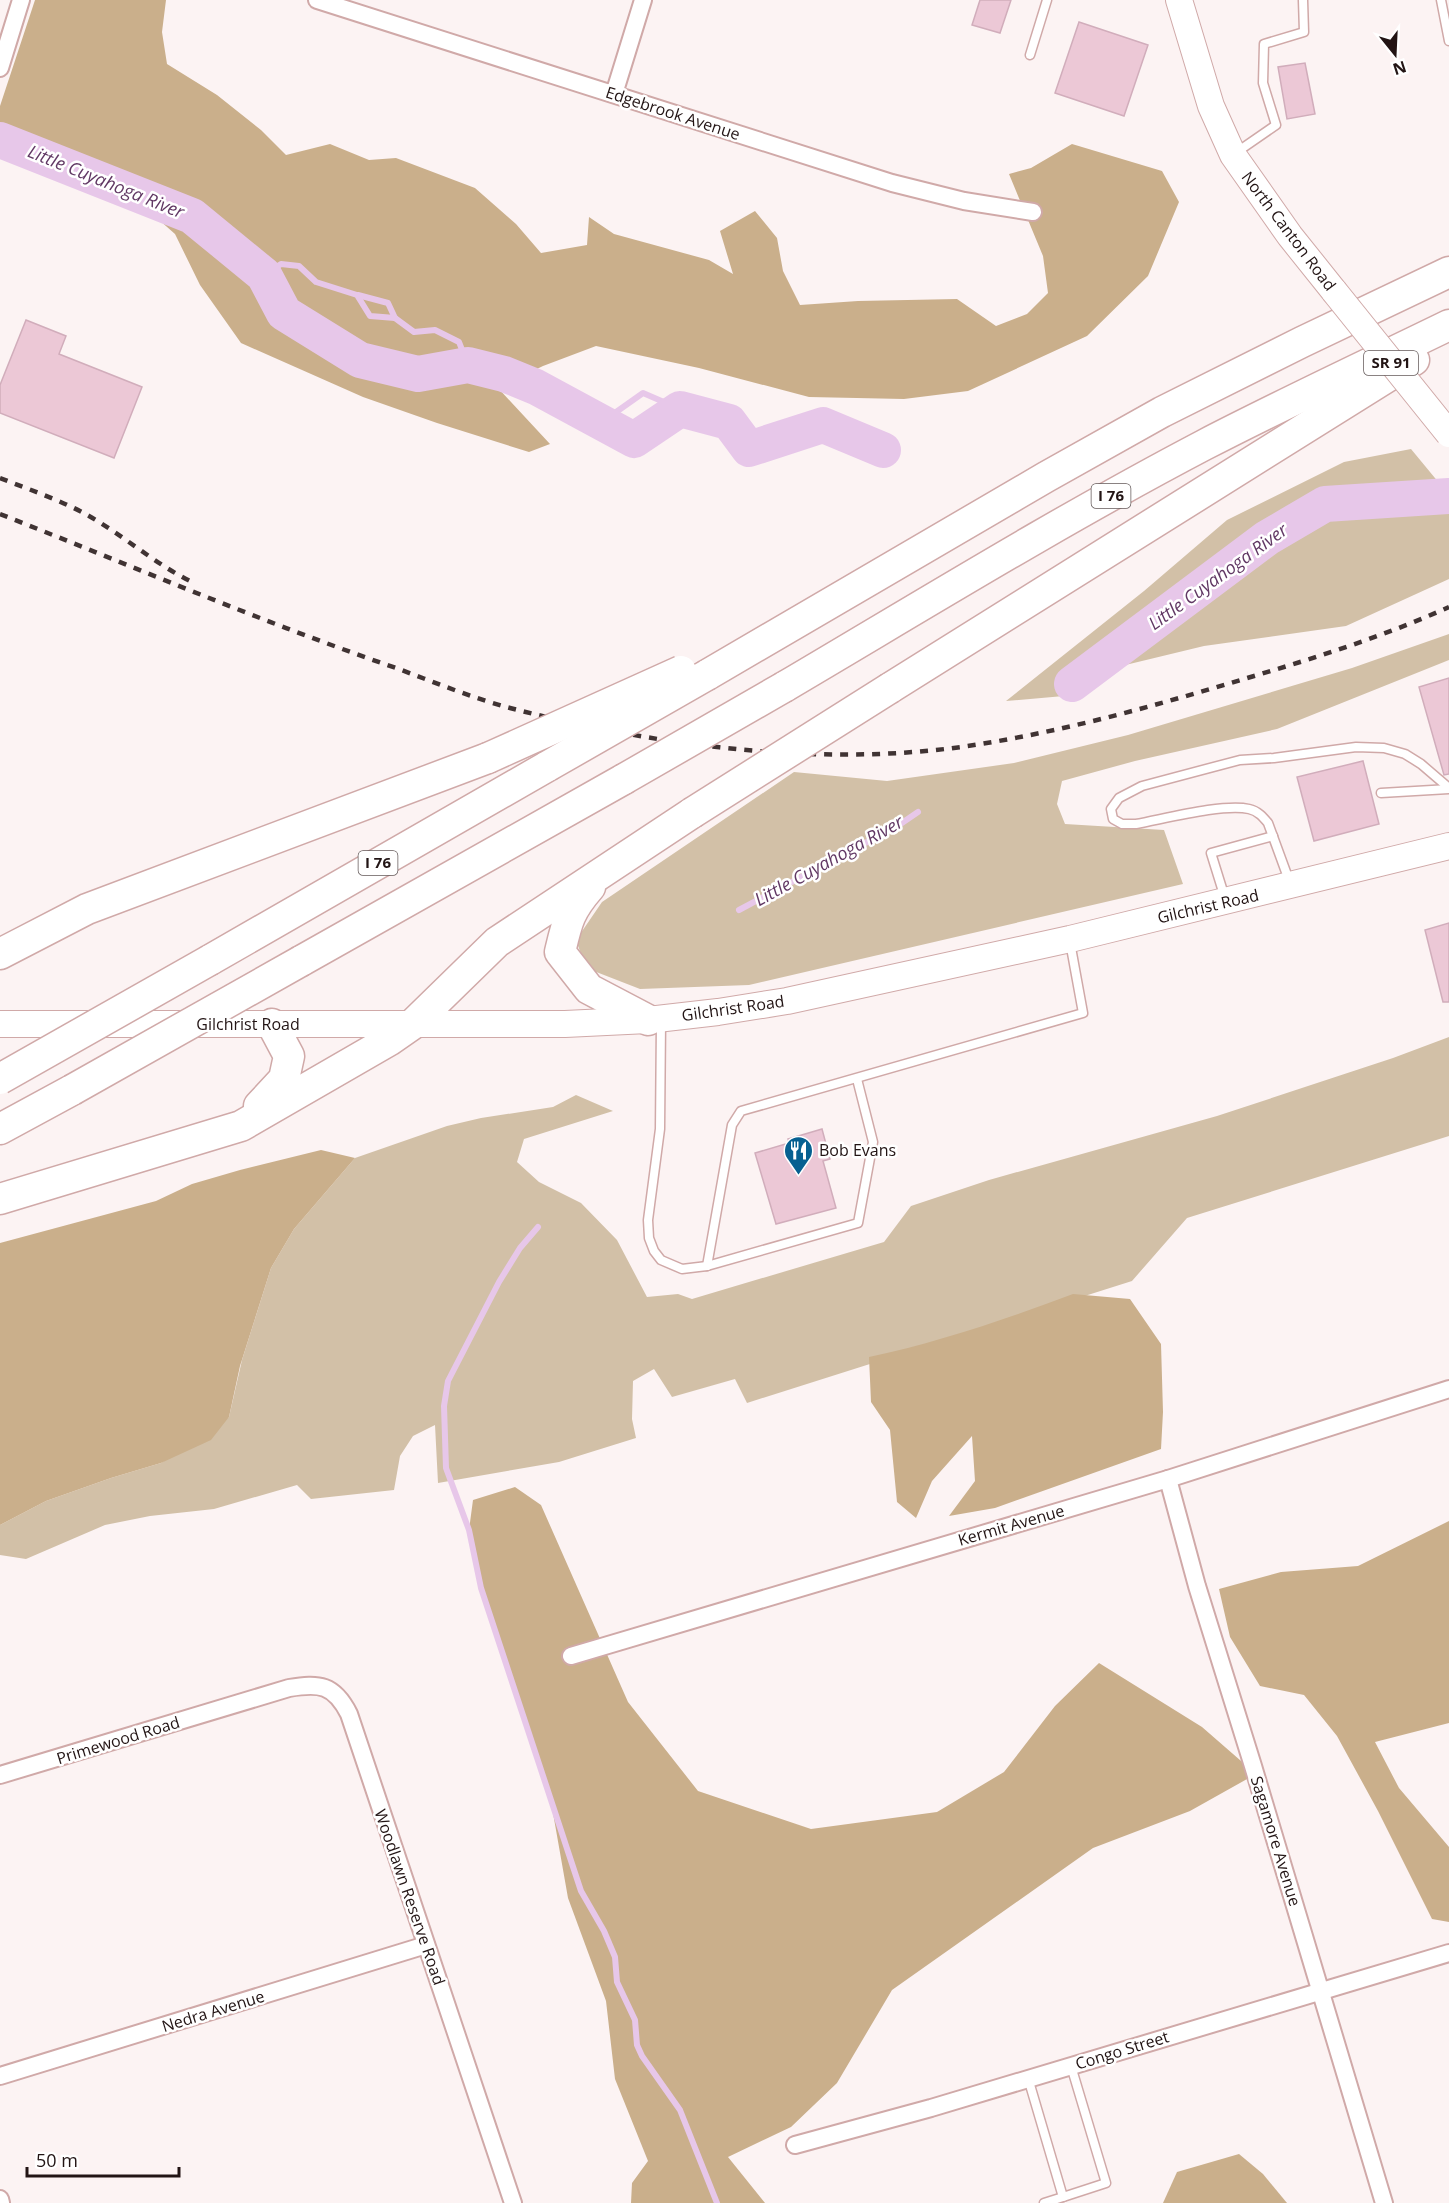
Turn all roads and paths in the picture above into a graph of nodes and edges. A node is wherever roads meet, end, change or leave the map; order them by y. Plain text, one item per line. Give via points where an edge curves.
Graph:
1 (21, 0) edge
2 (317, 0) edge
3 (644, 0) edge
4 (1047, 0) edge
5 (1179, 0) edge
6 (1304, 0) edge
7 (1441, 0) edge
8 (1449, 41) edge
9 (1030, 55) dead end
10 (0, 68) edge
11 (614, 94) junction
12 (1233, 155) junction
13 (1034, 212) dead end
14 (1449, 272) edge
15 (1449, 326) edge
16 (1449, 338) edge
17 (1449, 434) edge
18 (694, 673) junction
19 (1449, 789) edge
20 (1381, 794) dead end
21 (1273, 836) junction
22 (1449, 846) edge
23 (604, 871) junction
24 (1291, 886) junction
25 (1226, 901) junction
26 (1070, 939) junction
27 (0, 954) edge
28 (654, 1019) junction
29 (0, 1024) edge
30 (272, 1024) junction
31 (413, 1024) junction
32 (0, 1079) edge
33 (857, 1079) junction
34 (241, 1126) junction
35 (0, 1129) edge
36 (0, 1199) edge
37 (708, 1266) junction
38 (1449, 1389) edge
39 (1168, 1479) junction
40 (571, 1656) dead end
41 (235, 1704) joint
42 (0, 1775) edge
43 (426, 1945) junction
44 (1449, 1953) edge
45 (1321, 1991) junction
46 (1071, 2066) junction
47 (0, 2076) edge
48 (1028, 2078) junction
49 (795, 2145) dead end
50 (1063, 2197) junction
51 (513, 2203) edge
52 (1044, 2203) edge
53 (1384, 2203) edge

1 - 10 street
2 - 11 street, Edgebrook Avenue
3 - 11 street
4 - 9 lane
5 - 12 main road, North Canton Road / SR 91 via 1211,106
6 - 12 lane via 1304,32 1264,44 1263,83 1276,125
7 - 8 lane
11 - 13 street, Edgebrook Avenue via 892,183 964,201
12 - 17 main road, North Canton Road / SR 91, bridge via 1290,236
14 - 18 highway, I 76 via 1162,412 801,621
15 - 35 highway, I 76, bridge via 1308,393 1108,497 624,779
16 - 23 highway, bridge
18 - 27 highway, bridge via 488,758 87,909
18 - 32 highway, I 76, bridge via 548,766
19 - 20 lane
19 - 21 lane via 1405,754 1356,747 1240,760 1142,786 1119,798 1112,810 1113,819 1136,824 1229,807 1251,809 1262,815
21 - 24 lane
21 - 25 lane via 1211,854
22 - 24 main road, Gilchrist Road
23 - 28 highway via 568,918 560,952 589,989
23 - 31 highway via 497,942
24 - 25 main road, Gilchrist Road
25 - 26 main road, Gilchrist Road
26 - 28 main road, Gilchrist Road via 787,1001
26 - 33 lane via 1083,1013
28 - 31 main road, Gilchrist Road via 565,1024
28 - 37 lane via 660,1129 649,1238 661,1260 671,1265 682,1269
29 - 30 main road, Gilchrist Road
30 - 31 main road, Gilchrist Road
30 - 34 highway via 289,1056 284,1079
31 - 34 highway
33 - 37 lane via 750,1108 736,1117
33 - 37 lane via 873,1142 858,1223
34 - 36 highway
38 - 39 street, Kermit Avenue
39 - 40 street, Kermit Avenue
39 - 45 street, Sagamore Avenue
41 - 42 street, Primewood Road
41 - 43 street, Woodlawn Reserve Road via 312,1684 342,1701
43 - 47 street, Nedra Avenue
43 - 51 street, Woodlawn Reserve Road
44 - 45 street, Congo Street
45 - 46 street, Congo Street
45 - 53 street, Sagamore Avenue
46 - 48 street, Congo Street
46 - 50 lane via 1106,2183
48 - 49 street, Congo Street
48 - 50 lane
50 - 52 lane

